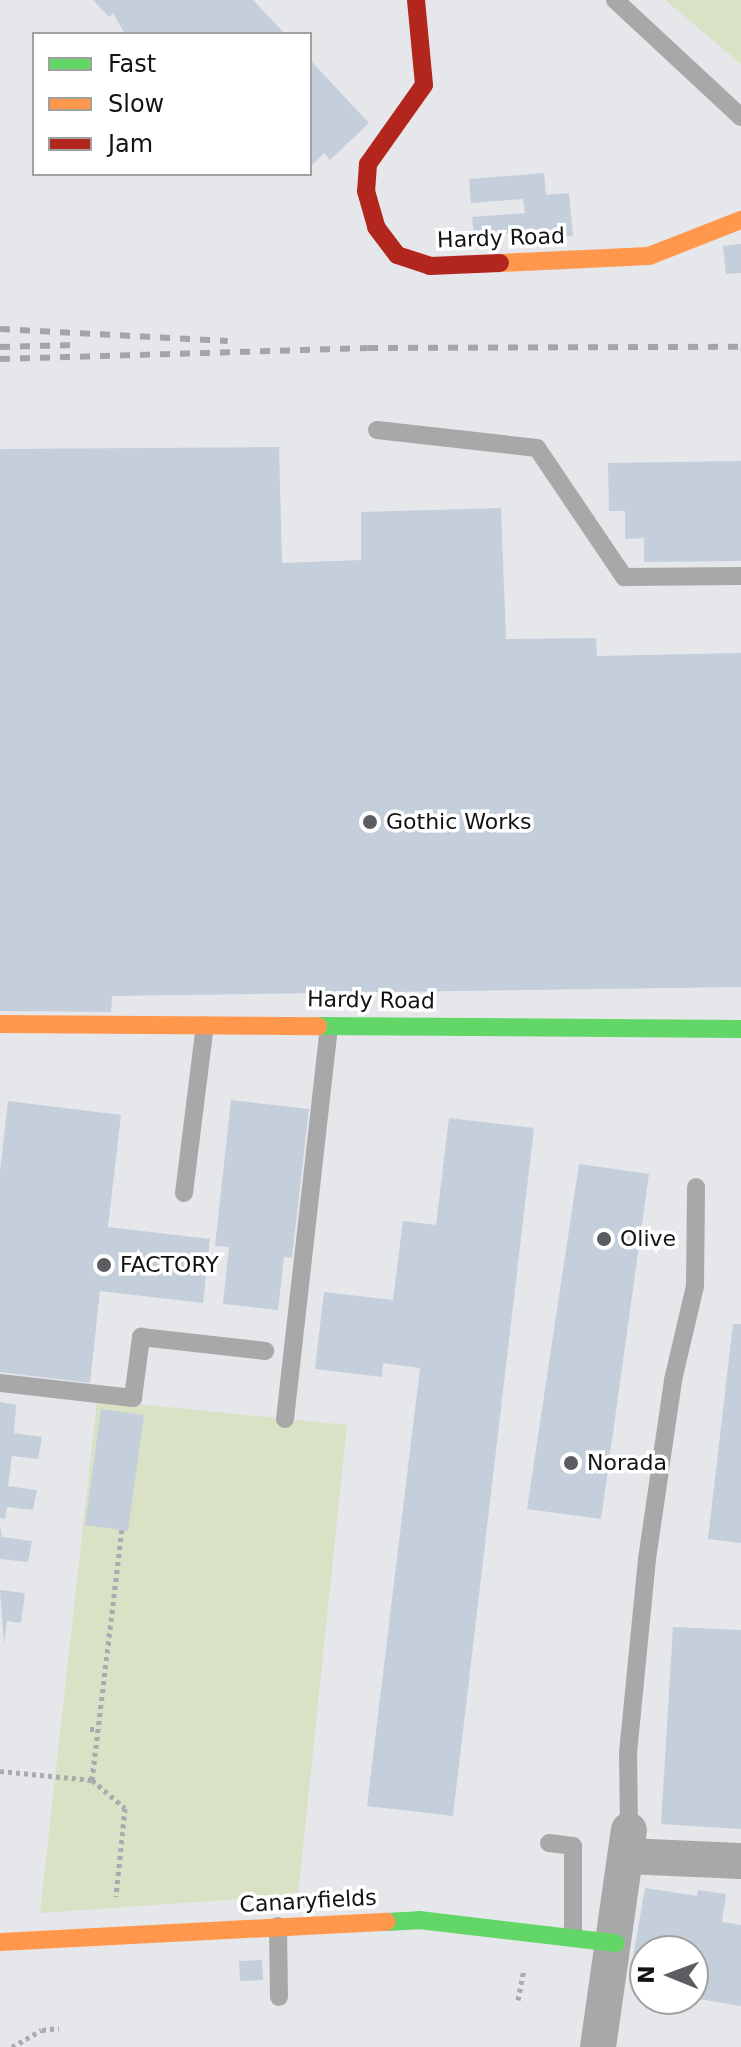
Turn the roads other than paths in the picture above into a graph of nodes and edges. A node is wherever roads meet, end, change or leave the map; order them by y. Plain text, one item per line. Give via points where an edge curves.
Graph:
1 (416, 0) edge
2 (615, 0) edge
3 (741, 117) edge
4 (741, 220) edge
5 (377, 430) dead end
6 (741, 576) edge
7 (206, 1022) junction
8 (0, 1024) edge
9 (329, 1024) junction
10 (741, 1029) edge
11 (696, 1187) dead end
12 (184, 1193) dead end
13 (265, 1351) dead end
14 (0, 1383) edge
15 (285, 1419) dead end
16 (549, 1843) dead end
17 (628, 1843) junction
18 (741, 1861) edge
19 (278, 1926) junction
20 (573, 1937) junction
21 (0, 1942) edge
22 (616, 1943) junction
23 (279, 1997) dead end
24 (598, 2047) edge

1 - 4 street, Hardy Road via 424,85 368,164 366,191 376,227 397,255 430,266 649,256
2 - 3 lane
5 - 6 lane via 537,448 624,577
7 - 8 street, Hardy Road
7 - 9 street, Hardy Road
7 - 12 lane
9 - 10 street, Hardy Road
9 - 15 lane
11 - 17 lane via 695,1286 673,1380 647,1559 628,1753
13 - 14 lane via 141,1337 133,1398
16 - 20 lane via 573,1846
17 - 18 street
17 - 22 street
19 - 20 street, Canaryfields via 419,1920
19 - 21 street, Canaryfields
19 - 23 lane
20 - 22 street, Canaryfields
22 - 24 street

